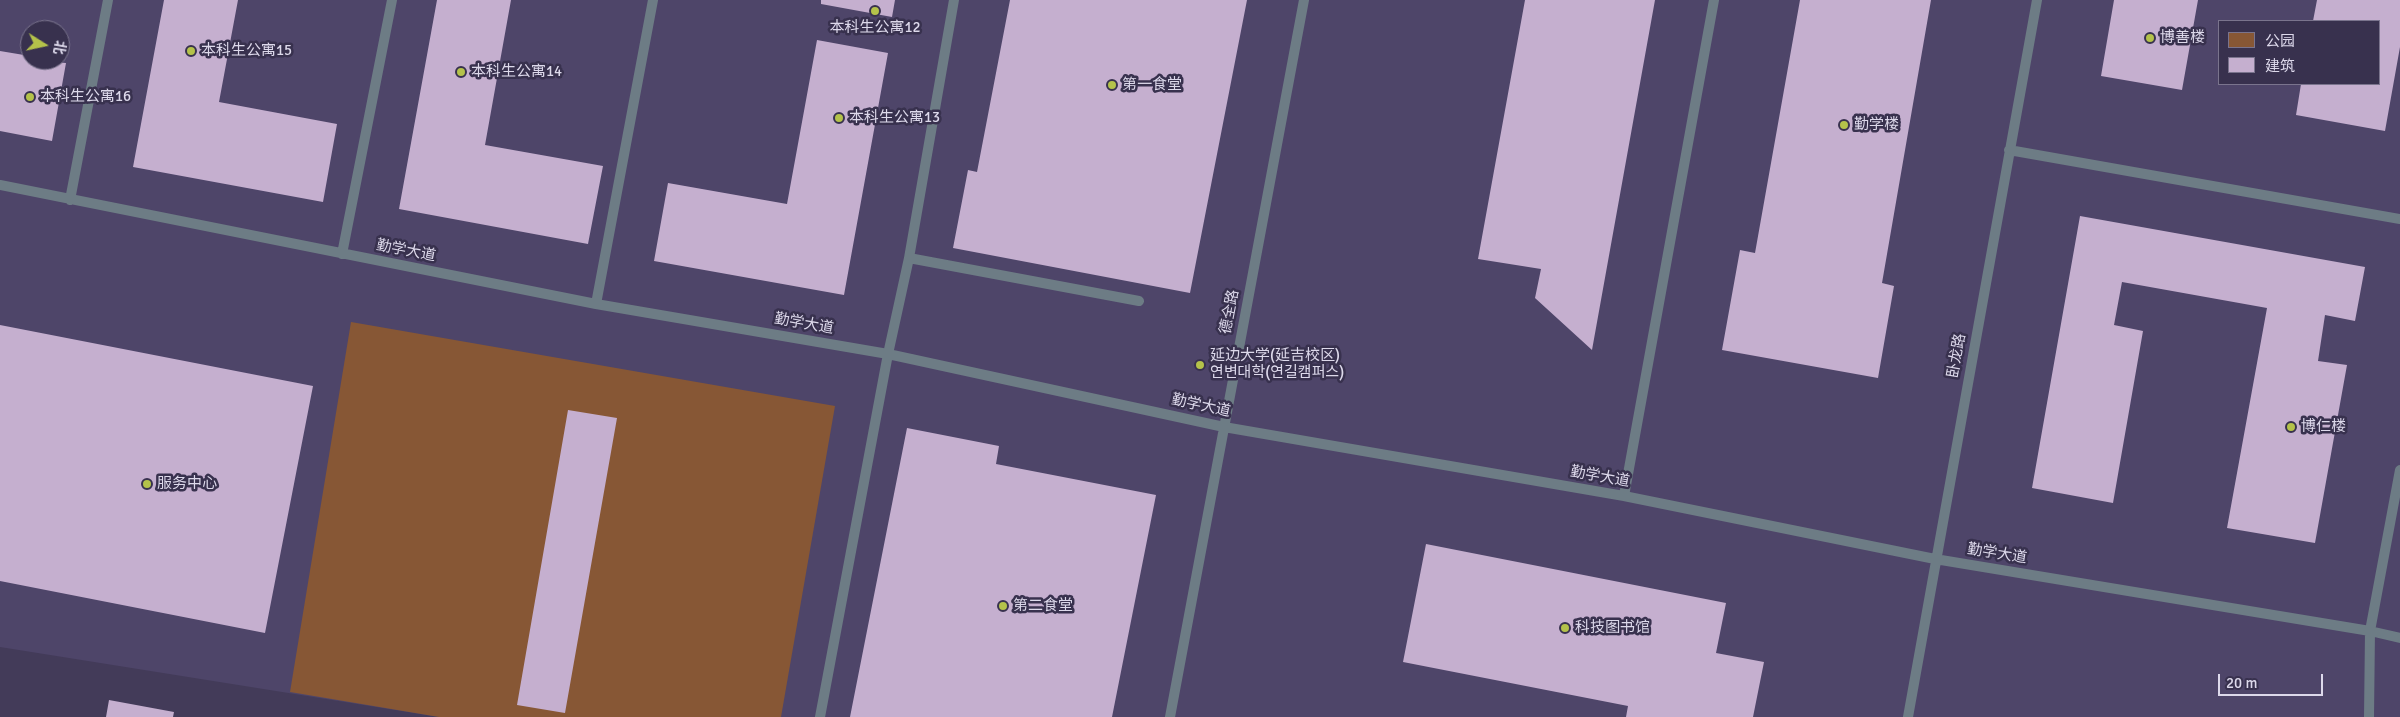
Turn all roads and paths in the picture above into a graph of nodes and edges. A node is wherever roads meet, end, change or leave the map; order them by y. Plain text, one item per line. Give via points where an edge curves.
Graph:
1 (108, 0) edge
2 (392, 0) edge
3 (653, 0) edge
4 (954, 0) edge
5 (1304, 0) edge
6 (1714, 0) edge
7 (2037, 0) edge
8 (2009, 150) junction
9 (0, 185) edge
10 (70, 200) junction
11 (2400, 219) edge
12 (342, 254) junction
13 (909, 258) junction
14 (1138, 301) dead end
15 (596, 304) junction
16 (888, 354) junction
17 (1224, 427) junction
18 (2400, 470) edge
19 (1624, 496) junction
20 (1935, 560) junction
21 (2370, 631) junction
22 (2400, 638) edge
23 (820, 717) edge
24 (1170, 717) edge
25 (1908, 717) edge
26 (2369, 717) edge

1 - 10 lane
2 - 12 lane
3 - 15 lane
4 - 13 lane
5 - 17 lane, 德全路
6 - 19 lane
7 - 8 lane, 卧龙路
8 - 11 lane
8 - 20 lane, 卧龙路
9 - 10 lane, 勤学大道
10 - 12 lane, 勤学大道
12 - 15 lane, 勤学大道
13 - 14 lane
13 - 16 lane
15 - 16 lane, 勤学大道
16 - 17 lane, 勤学大道
16 - 23 lane
17 - 19 lane, 勤学大道
17 - 24 lane, 德全路
18 - 21 lane
19 - 20 lane, 勤学大道
20 - 21 lane, 勤学大道
20 - 25 lane, 卧龙路
21 - 22 lane, 勤学大道
21 - 26 lane

